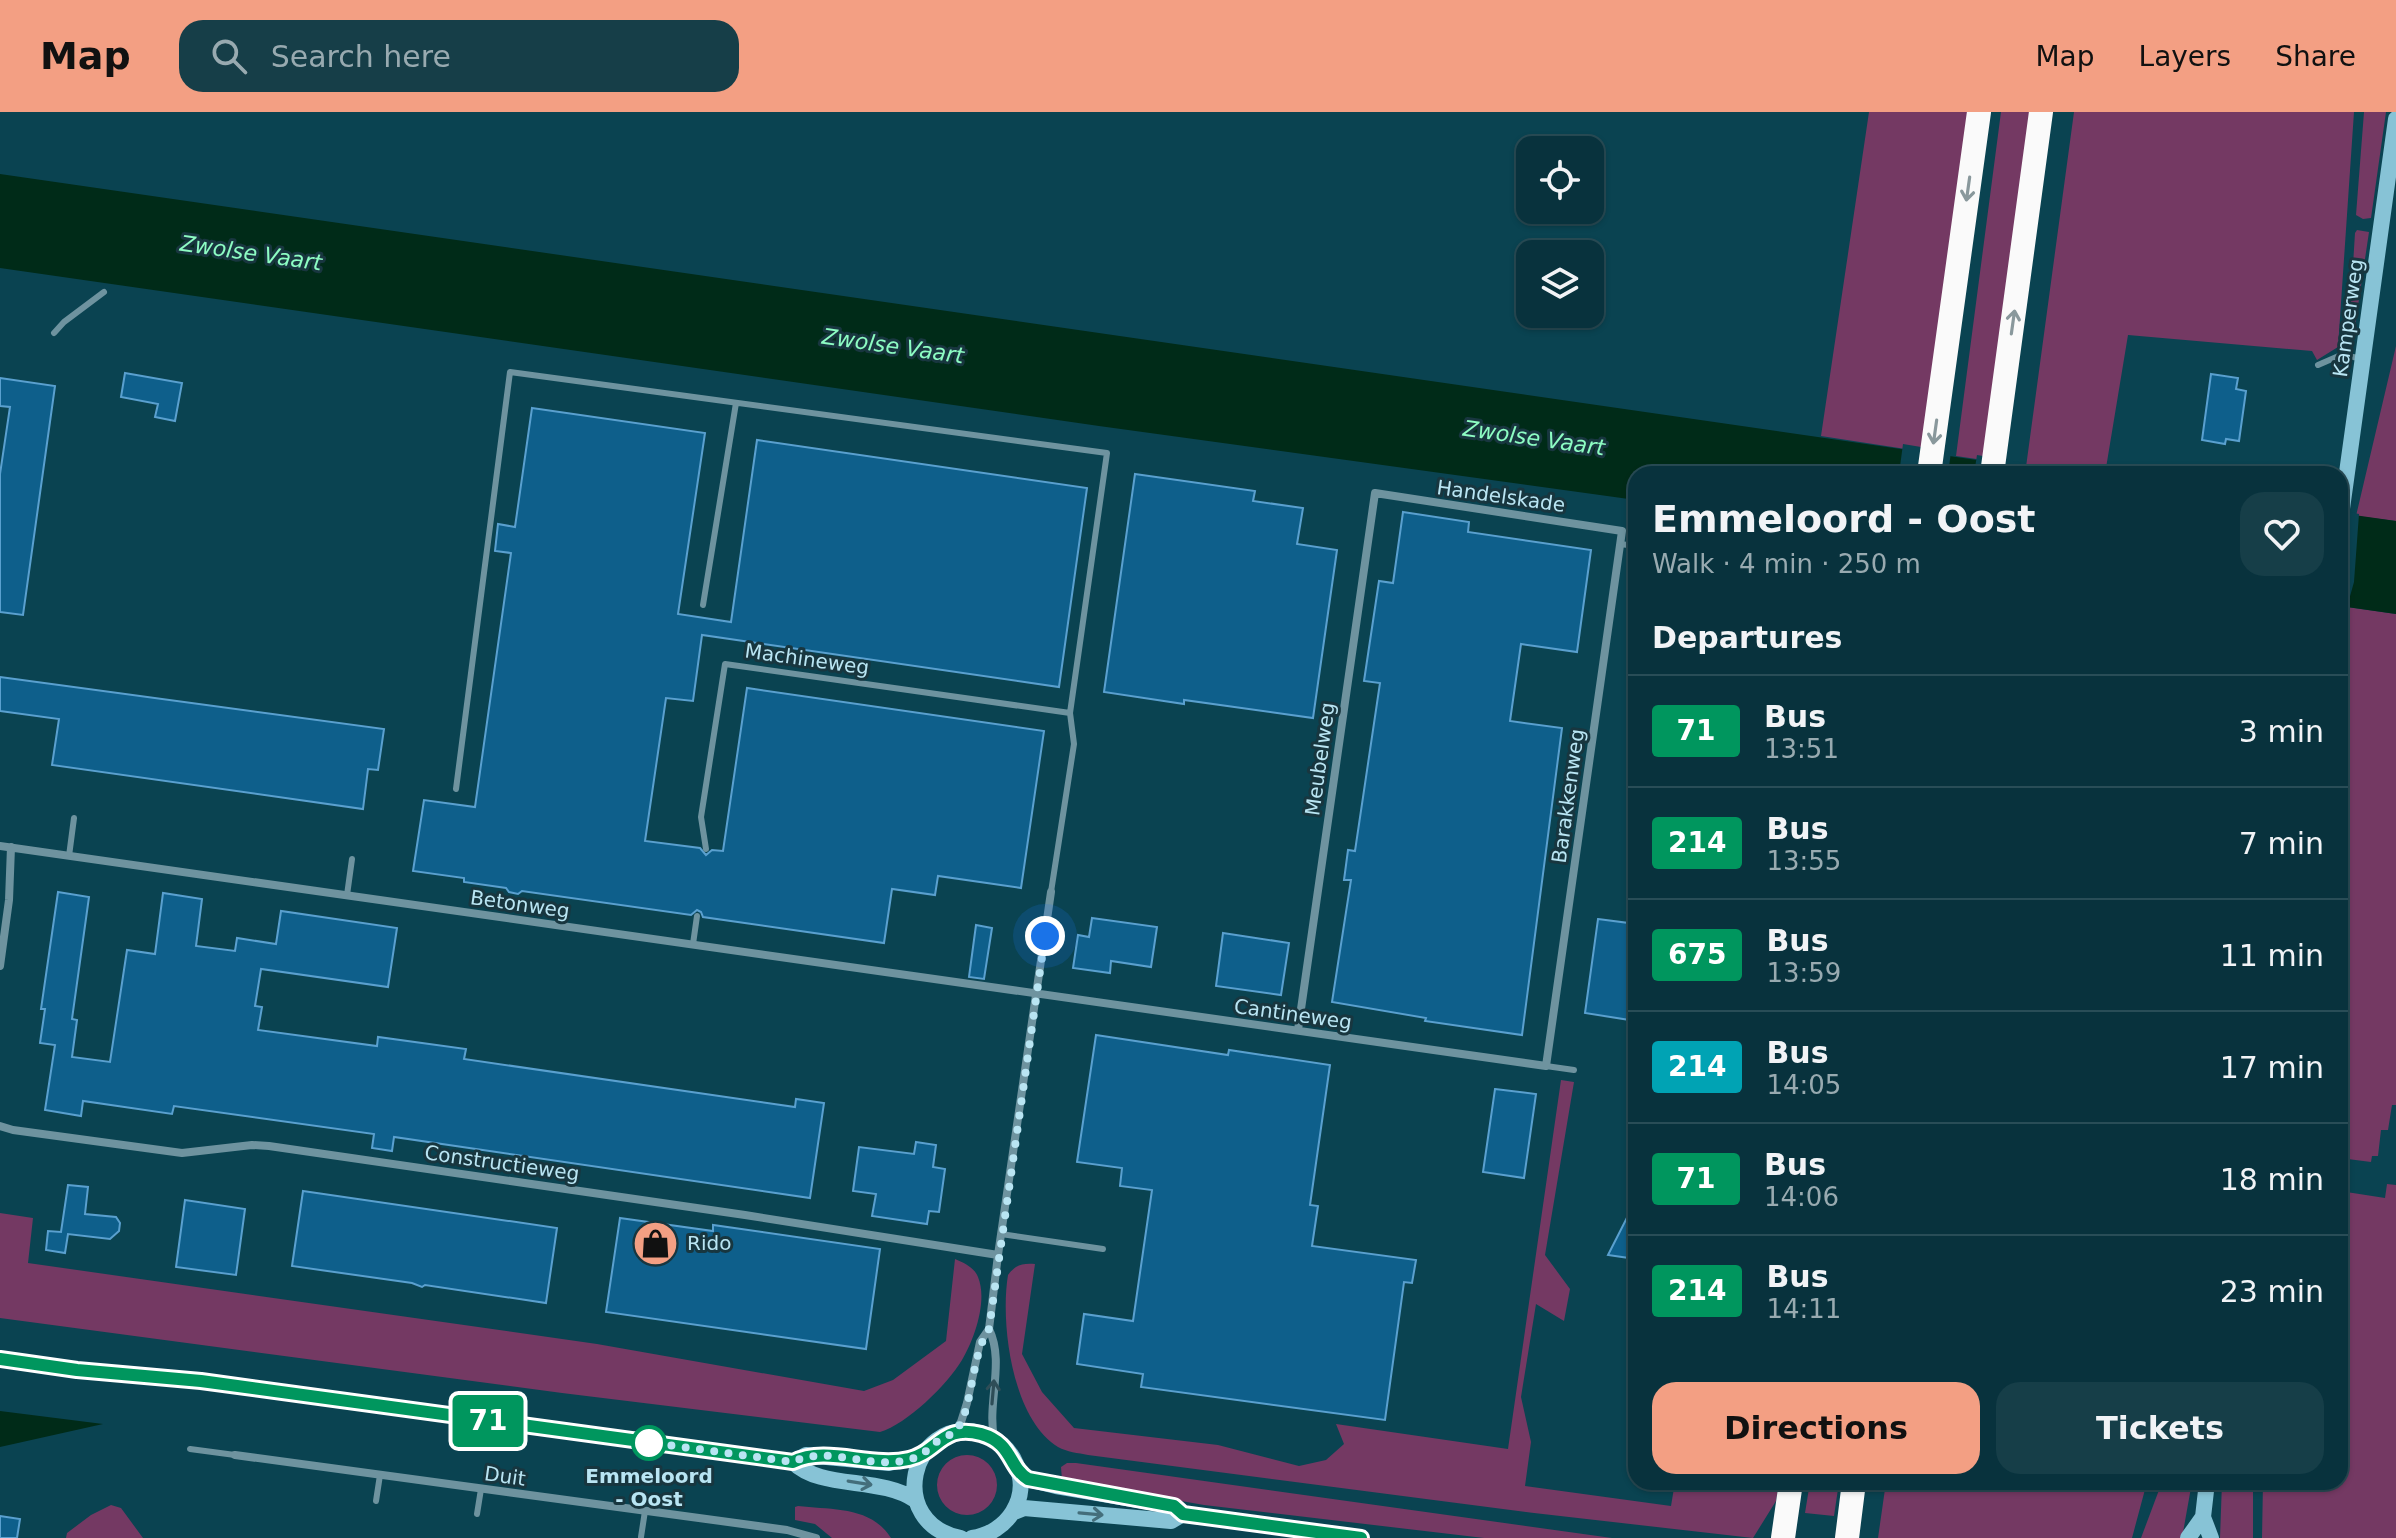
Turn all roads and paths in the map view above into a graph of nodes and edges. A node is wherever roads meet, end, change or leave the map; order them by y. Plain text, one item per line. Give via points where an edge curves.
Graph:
1 (1979, 112) edge
2 (2041, 112) edge
3 (2396, 119) edge
4 (104, 292) dead end
5 (54, 333) dead end
6 (2363, 358) junction
7 (2318, 365) dead end
8 (736, 403) junction
9 (1930, 466) edge
10 (1993, 466) edge
11 (2348, 466) edge
12 (1375, 493) joint
13 (1622, 531) joint
14 (1620, 544) junction
15 (1628, 545) edge
16 (703, 605) dead end
17 (1070, 713) junction
18 (456, 789) dead end
19 (74, 818) dead end
20 (0, 846) edge
21 (11, 847) junction
22 (706, 849) dead end
23 (69, 856) junction
24 (352, 859) dead end
25 (1051, 892) joint
26 (347, 895) junction
27 (697, 916) dead end
28 (693, 944) junction
29 (0, 966) edge
30 (1036, 992) junction
31 (1298, 1030) junction
32 (1546, 1066) junction
33 (1574, 1070) dead end
34 (0, 1126) edge
35 (1001, 1234) junction
36 (1103, 1249) dead end
37 (998, 1255) junction
38 (989, 1329) junction
39 (0, 1359) edge
40 (954, 1433) junction
41 (995, 1439) junction
42 (190, 1449) dead end
43 (235, 1455) joint
44 (923, 1455) junction
45 (793, 1462) junction
46 (1019, 1474) junction
47 (380, 1475) junction
48 (481, 1489) junction
49 (1790, 1490) edge
50 (1853, 1490) edge
51 (2206, 1490) edge
52 (915, 1500) junction
53 (376, 1501) dead end
54 (645, 1511) junction
55 (1014, 1512) junction
56 (477, 1514) dead end
57 (1183, 1514) junction
58 (2203, 1517) junction
59 (1785, 1528) edge
60 (1847, 1532) edge
61 (799, 1535) edge
62 (941, 1535) edge
63 (641, 1537) edge
64 (816, 1538) edge
65 (961, 1538) edge
66 (976, 1538) edge
67 (1361, 1538) edge
68 (2188, 1538) edge
69 (2211, 1538) edge

1 -> 9 highway
10 -> 2 highway
3 - 6 main road, Kamperweg
4 - 5 lane
6 - 7 lane via 2341,355
6 - 11 main road, Kamperweg
8 - 16 lane
8 - 17 lane via 1107,453
8 - 18 lane via 510,372
12 - 13 street, Handelskade
12 - 31 street, Meubelweg
13 - 14 street, Barakkenweg
14 - 15 lane
14 - 32 street, Barakkenweg
17 - 22 lane, Machineweg via 725,664 701,817
17 - 25 lane via 1074,744
19 - 23 lane
20 - 21 street, Betonweg
21 - 23 street, Betonweg
21 - 29 street
23 - 26 street, Betonweg
24 - 26 lane
25 - 30 street
26 - 28 street, Betonweg
27 - 28 lane
28 - 30 street, Betonweg
30 - 31 street, Cantineweg
30 - 35 street
31 - 32 street, Cantineweg
32 - 33 lane
34 - 37 street, Constructieweg via 182,1153 269,1146
35 - 36 lane
35 - 37 street
37 - 38 street
38 - 40 street via 980,1342 967,1403
41 -> 38 street via 996,1344
39 - 45 main road via 201,1381
40 - 41 main road via 975,1432
40 - 44 main road
41 - 46 main road
42 - 43 lane, Duit
43 - 47 street, Duit
44 - 45 main road via 889,1463 806,1455
44 - 52 main road via 914,1477
45 -> 52 main road via 803,1472 884,1486
46 - 55 main road
46 - 57 main road via 1056,1486 1174,1506
47 - 48 street, Duit
47 - 53 lane
48 - 54 street, Duit
48 - 56 lane
49 - 59 highway
50 - 60 highway
51 - 58 main road
52 - 62 main road
54 - 61 street, Duit
54 - 63 lane
55 -> 57 main road via 1024,1508 1171,1521
55 - 66 main road via 999,1528
57 - 67 main road
58 - 68 main road
58 - 69 main road
61 - 64 street, Duit
62 - 65 main road

